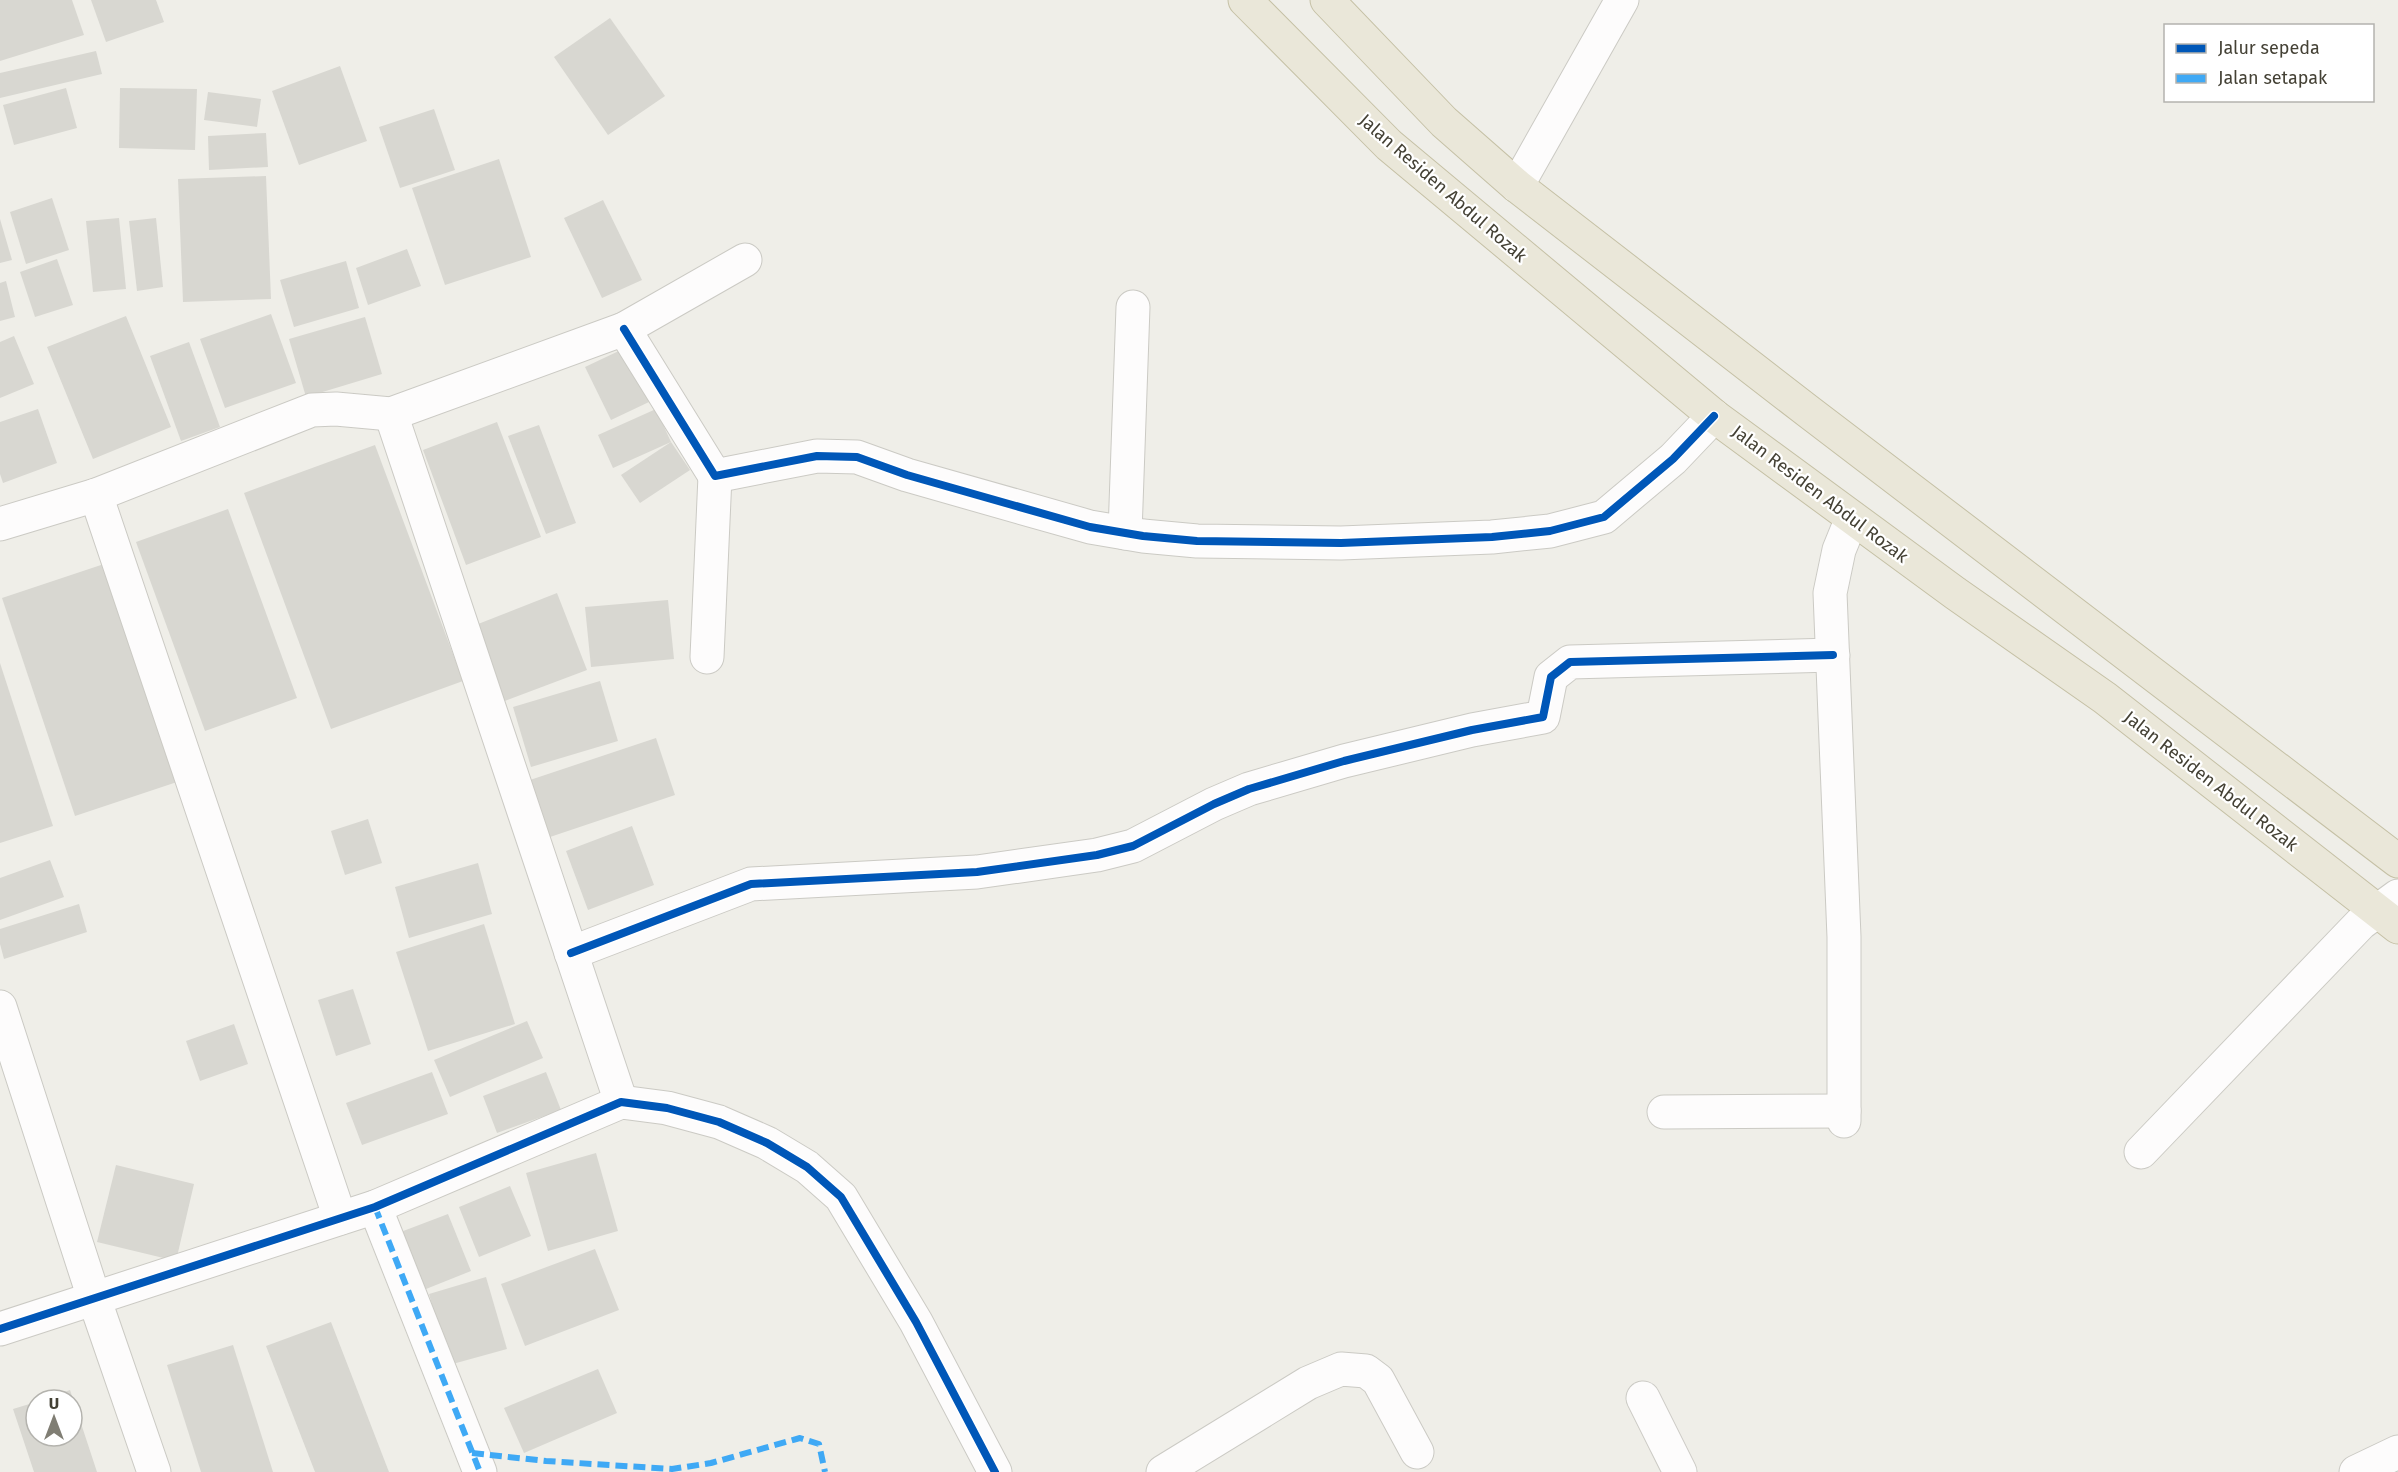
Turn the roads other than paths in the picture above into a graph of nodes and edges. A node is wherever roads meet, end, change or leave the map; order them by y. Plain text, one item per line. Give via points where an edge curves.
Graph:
1 (1245, 0) edge
2 (1327, 0) edge
3 (1622, 0) edge
4 (1517, 186) junction
5 (745, 260) dead end
6 (1133, 307) dead end
7 (624, 329) junction
8 (391, 414) junction
9 (1714, 416) junction
10 (715, 476) junction
11 (96, 495) junction
12 (1852, 519) junction
13 (0, 524) edge
14 (1125, 533) junction
15 (1833, 655) junction
16 (707, 657) dead end
17 (2398, 861) edge
18 (2391, 911) edge
19 (571, 953) junction
20 (0, 1007) edge
21 (621, 1102) junction
22 (1664, 1112) dead end
23 (2140, 1152) dead end
24 (375, 1207) junction
25 (340, 1218) junction
26 (94, 1298) junction
27 (0, 1329) edge
28 (1643, 1398) dead end
29 (1417, 1452) dead end
30 (2398, 1452) edge
31 (154, 1472) edge
32 (480, 1472) edge
33 (995, 1472) edge
34 (1163, 1472) edge
35 (1680, 1472) edge
36 (2356, 1472) edge

1 - 9 highway, Jalan Residen Abdul Rozak via 1389,145
2 - 4 highway via 1444,122
3 - 4 street
4 - 17 highway
5 - 7 street
6 - 14 street
7 - 8 street
7 - 10 street
8 - 11 street via 312,410
8 - 19 street
9 - 12 highway, Jalan Residen Abdul Rozak
9 - 14 street via 1673,459 1604,517 1550,531 1341,543 1197,541
10 - 14 street via 817,456 857,457 1090,527
10 - 16 street
11 - 13 street
11 - 25 street
12 - 15 street via 1839,550 1830,593
12 - 18 highway, Jalan Residen Abdul Rozak via 2105,698
15 - 19 street via 1570,662 1551,677 1543,717 1355,758 1249,789 1132,846 1088,857 977,872 751,884
15 - 22 street via 1844,937 1844,1116
18 - 23 street
19 - 21 street
20 - 26 street
21 - 24 street
21 - 33 street via 667,1108 720,1122 807,1167 841,1197 916,1322
24 - 25 street
24 - 32 street
25 - 26 street
26 - 27 street
26 - 31 street
28 - 35 street
29 - 34 street via 1378,1380 1366,1371 1341,1369 1308,1383
30 - 36 street

